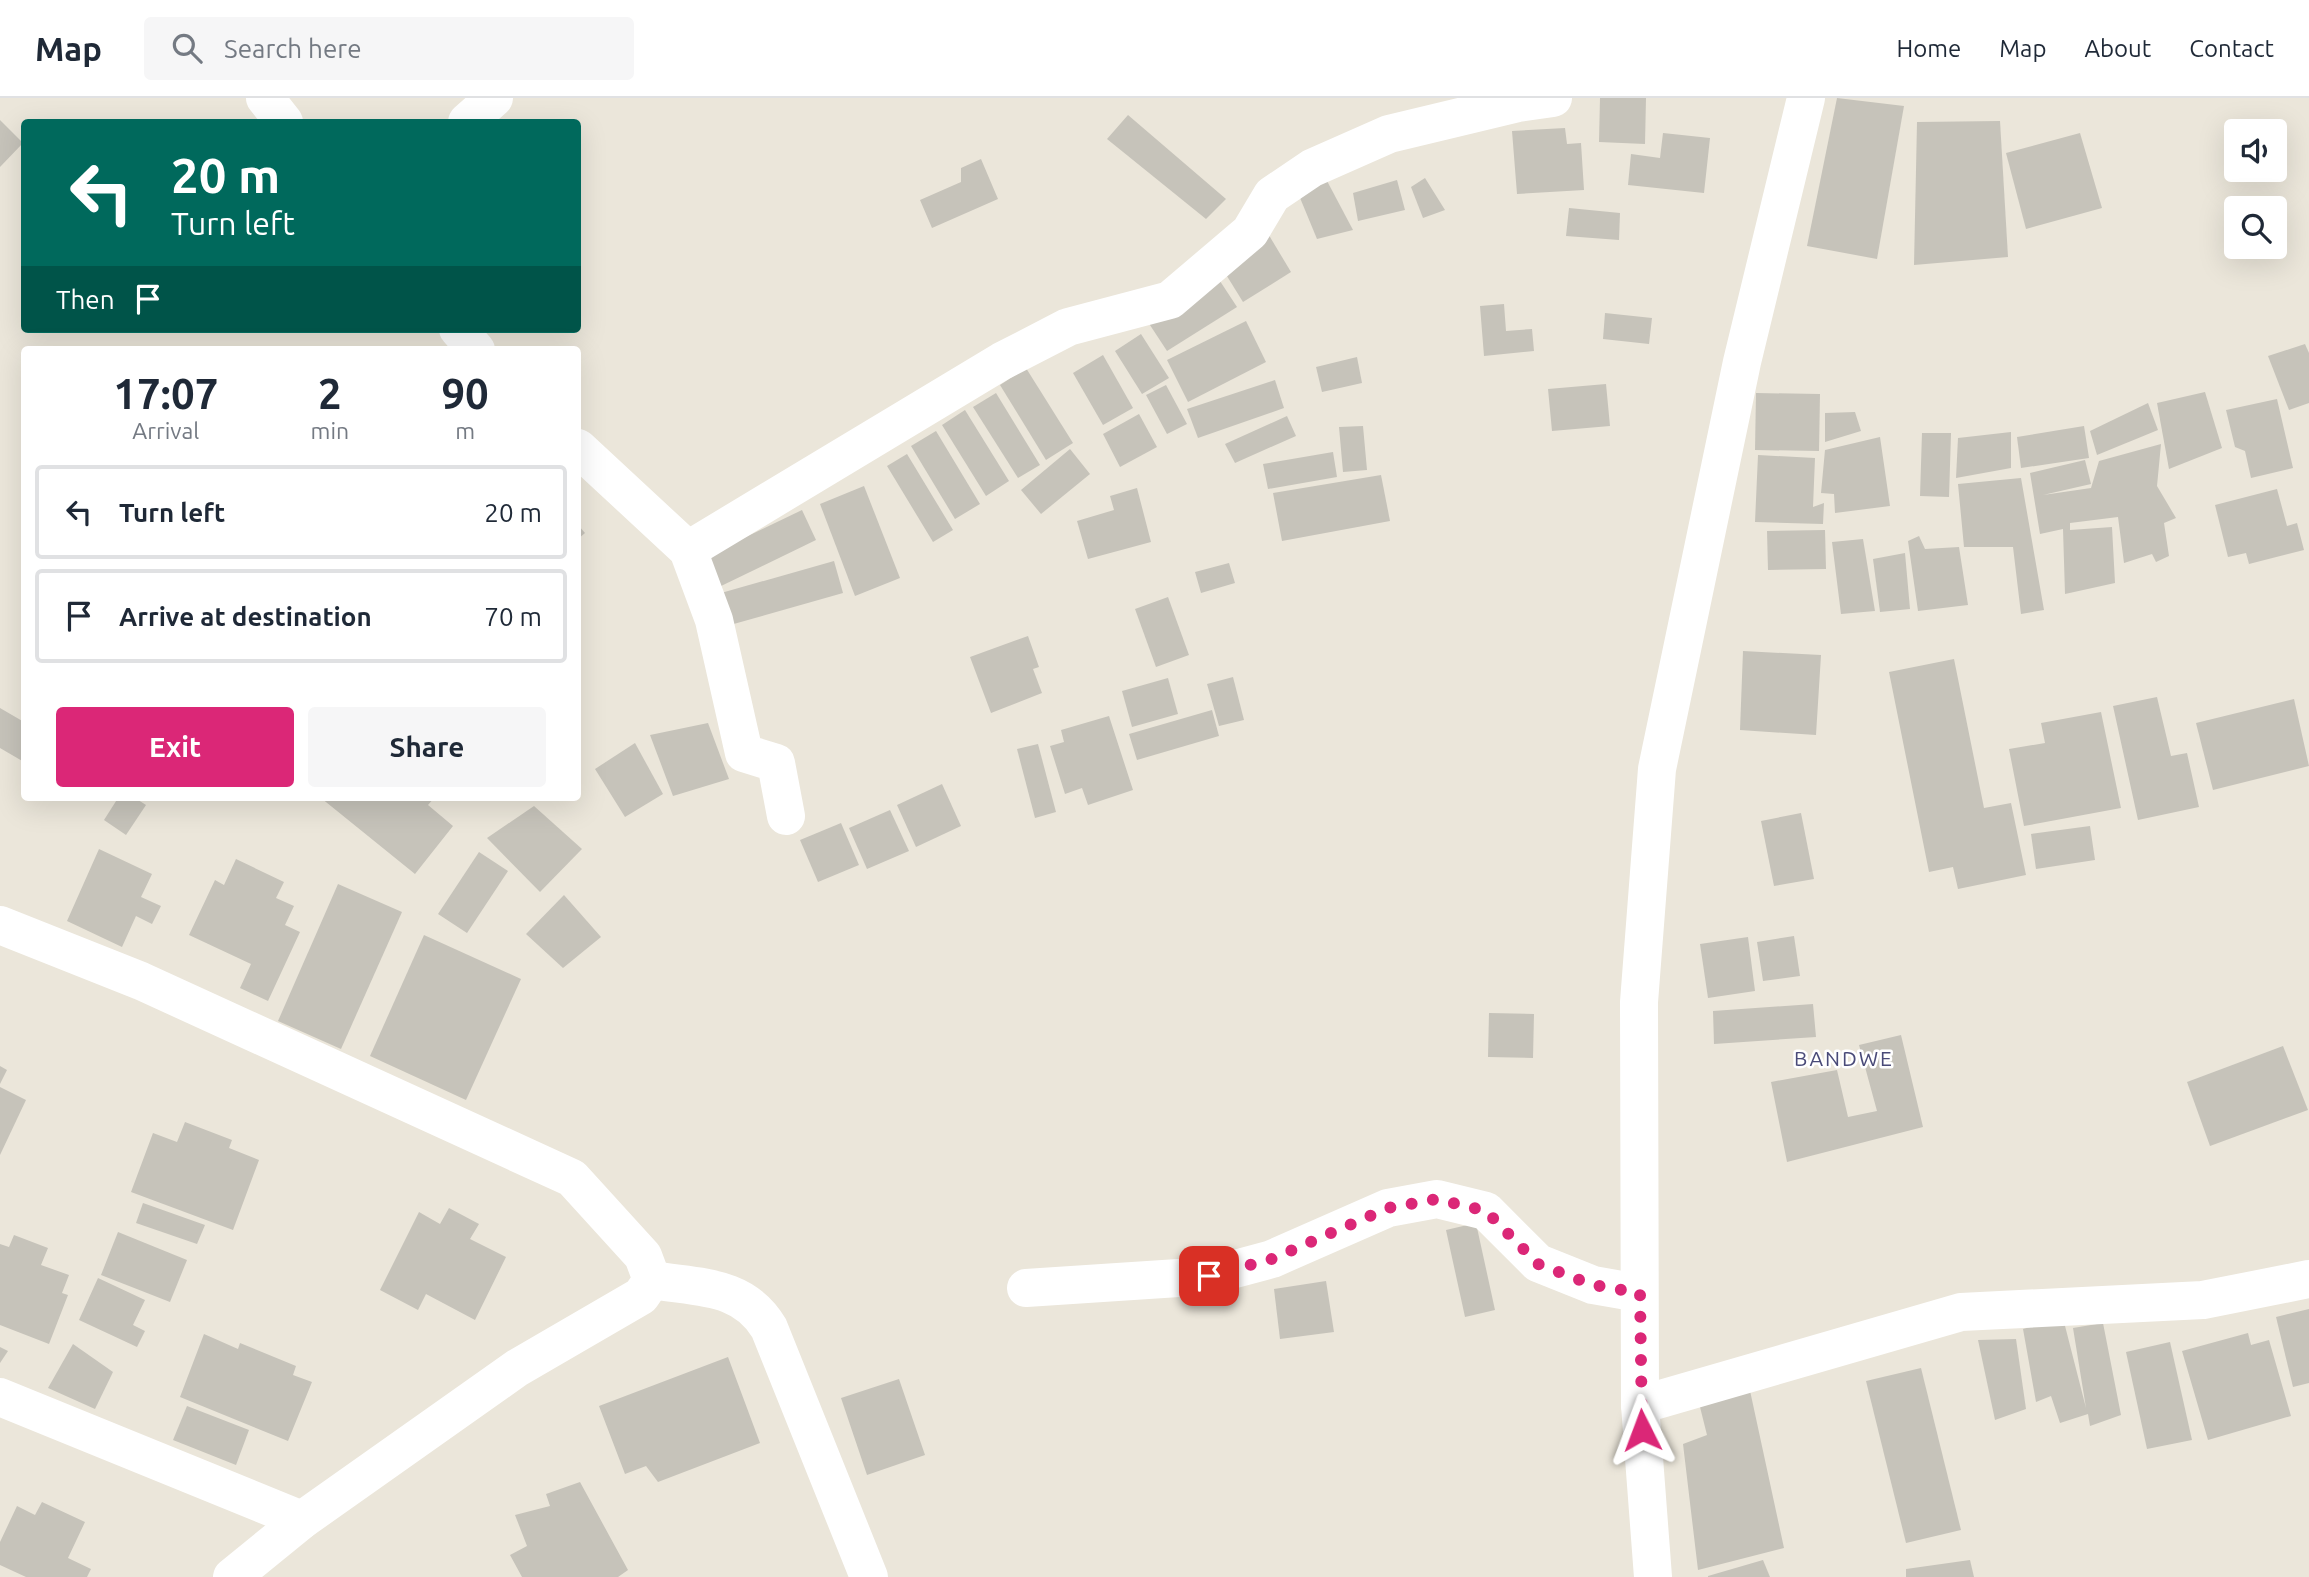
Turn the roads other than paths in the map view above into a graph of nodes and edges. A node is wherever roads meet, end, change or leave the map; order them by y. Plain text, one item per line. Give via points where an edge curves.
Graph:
1 (265, 98) edge
2 (494, 98) edge
3 (1553, 98) edge
4 (1806, 98) edge
5 (1435, 110) edge
6 (282, 119) edge
7 (470, 119) edge
8 (461, 333) edge
9 (472, 346) edge
10 (581, 451) edge
11 (688, 550) junction
12 (786, 816) dead end
13 (0, 925) edge
14 (2309, 1279) edge
15 (652, 1280) junction
16 (1026, 1288) dead end
17 (1640, 1293) junction
18 (0, 1397) edge
19 (1640, 1405) junction
20 (302, 1520) junction
21 (232, 1577) edge
22 (869, 1577) edge
23 (1653, 1577) edge

1 - 6 street
2 - 7 street
3 - 5 street
4 - 17 street via 1742,362 1657,769 1639,1002
5 - 11 street via 1312,168 1272,195 1250,232 1170,300 1068,327 1002,361
8 - 9 street
10 - 11 street
11 - 12 street via 714,620 744,753 776,763
13 - 15 street via 141,981 572,1178 643,1256
14 - 19 street via 2203,1300 1961,1312
15 - 20 street via 642,1296 517,1368
15 - 22 street via 722,1292 743,1298 758,1310
16 - 17 street via 1209,1276 1272,1259 1388,1208 1437,1199 1486,1211 1538,1264 1593,1285
17 - 19 street
18 - 20 street
19 - 23 street
20 - 21 street

